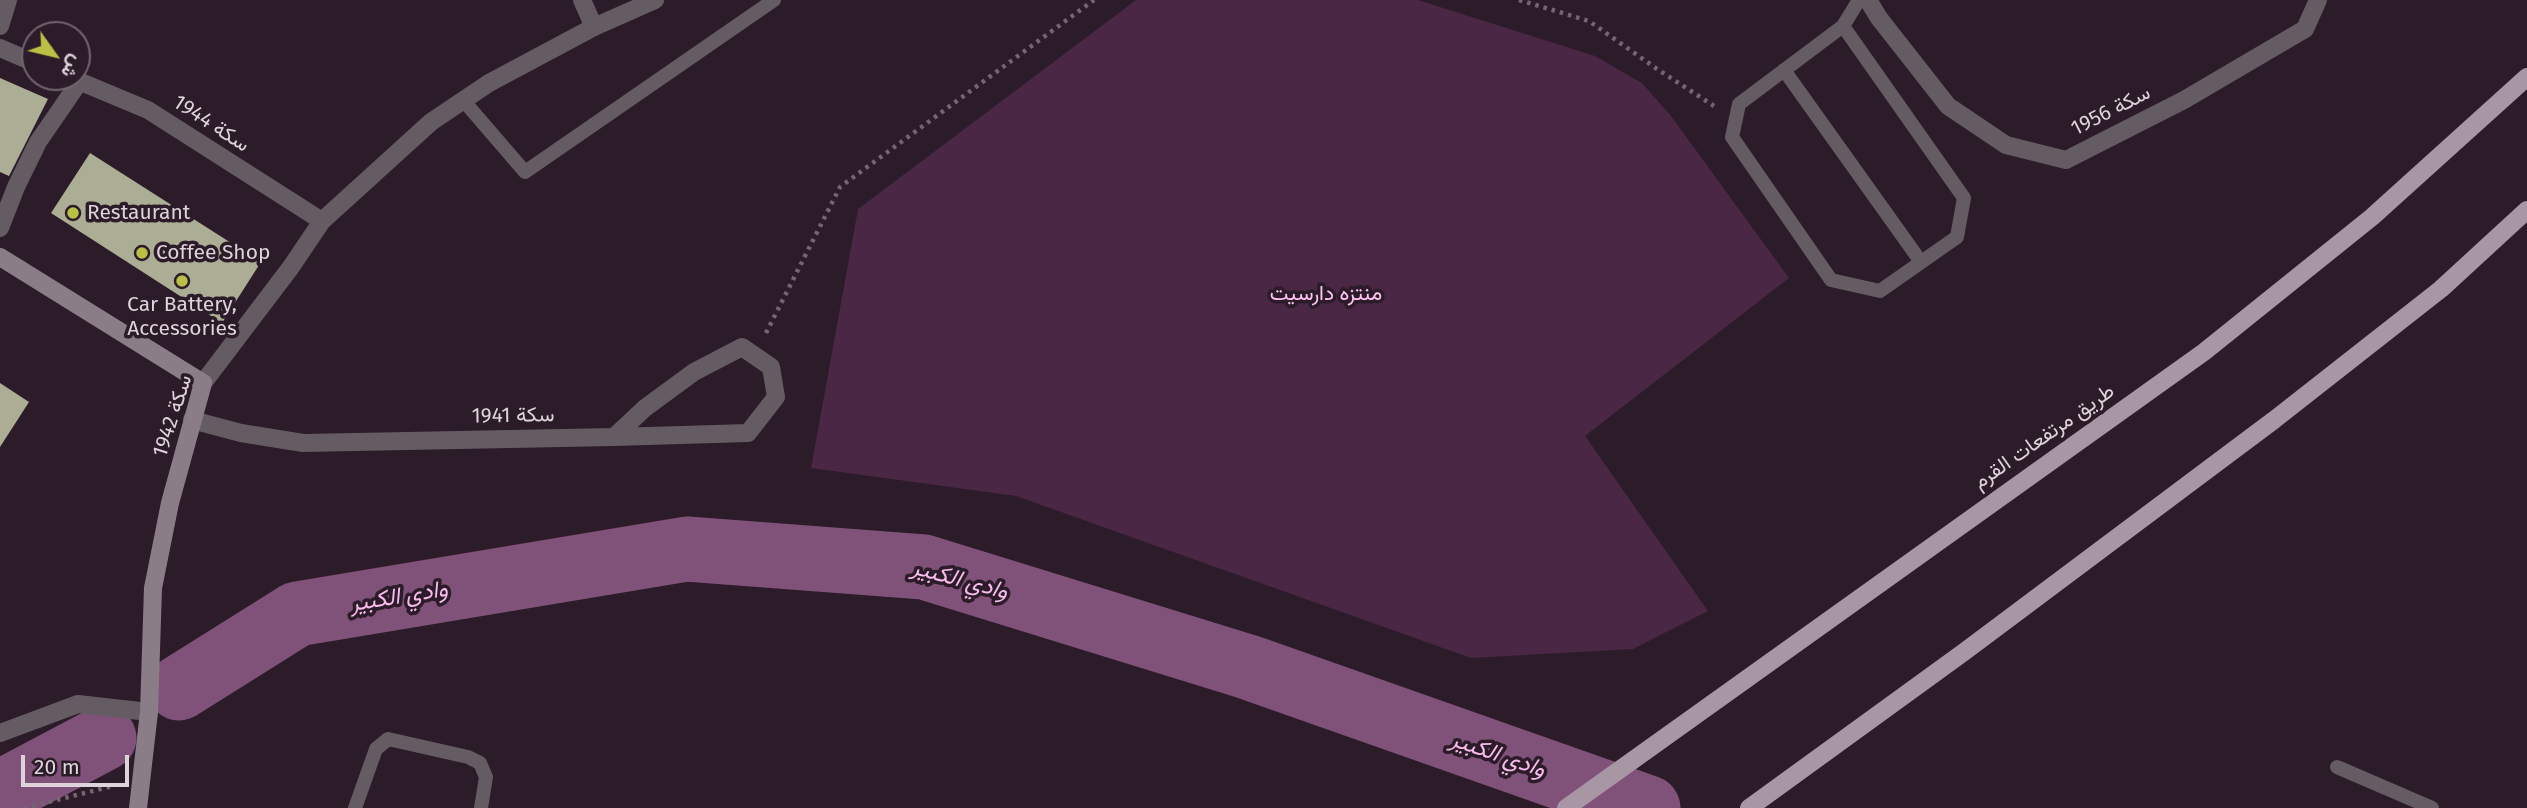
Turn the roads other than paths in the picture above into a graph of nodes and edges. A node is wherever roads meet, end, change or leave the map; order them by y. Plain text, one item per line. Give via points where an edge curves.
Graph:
1 (8, 0) edge
2 (582, 0) edge
3 (655, 0) edge
4 (774, 0) edge
5 (1859, 0) edge
6 (1868, 0) edge
7 (2318, 0) edge
8 (0, 26) edge
9 (1843, 26) junction
10 (593, 27) junction
11 (0, 48) edge
12 (21, 57) edge
13 (1784, 71) junction
14 (2527, 77) edge
15 (91, 86) edge
16 (68, 91) edge
17 (463, 100) junction
18 (2527, 210) edge
19 (322, 221) junction
20 (0, 228) edge
21 (0, 257) edge
22 (1921, 262) junction
23 (203, 383) junction
24 (192, 420) junction
25 (614, 437) junction
26 (149, 712) junction
27 (0, 733) edge
28 (2337, 767) dead end
29 (138, 808) edge
30 (355, 808) edge
31 (481, 808) edge
32 (1566, 808) edge
33 (1749, 808) edge
34 (2432, 808) edge

1 - 8 street
2 - 10 street
3 - 10 street, سكة 1942
4 - 17 lane via 525,172
5 - 9 lane
6 - 7 street, سكة 1956 via 1948,106 2006,145 2066,160 2184,100 2305,29
9 - 13 lane
9 - 22 lane via 1964,198 1957,237
10 - 17 street, سكة 1942
11 - 12 street
13 - 22 lane
13 - 22 lane via 1738,104 1732,137 1831,280 1880,291
14 - 32 main road, طريق مرتفعات القرم via 2372,217 2204,352
15 - 19 street, سكة 1944 via 148,110
16 - 20 street via 38,142
17 - 19 street, سكة 1942 via 430,122
18 - 33 main road via 2441,289 2274,420
19 - 23 street, سكة 1942
21 - 23 street
23 - 24 street, سكة 1942
24 - 25 street, سكة 1941 via 303,443
24 - 26 street, سكة 1942 via 153,588
25 - 25 street, سكة 1941 via 748,433 776,397 771,367 742,347 694,372
26 - 27 street via 78,704
26 - 29 street, سكة 1942
28 - 34 lane
30 - 31 lane via 376,749 388,739 480,763 486,777

